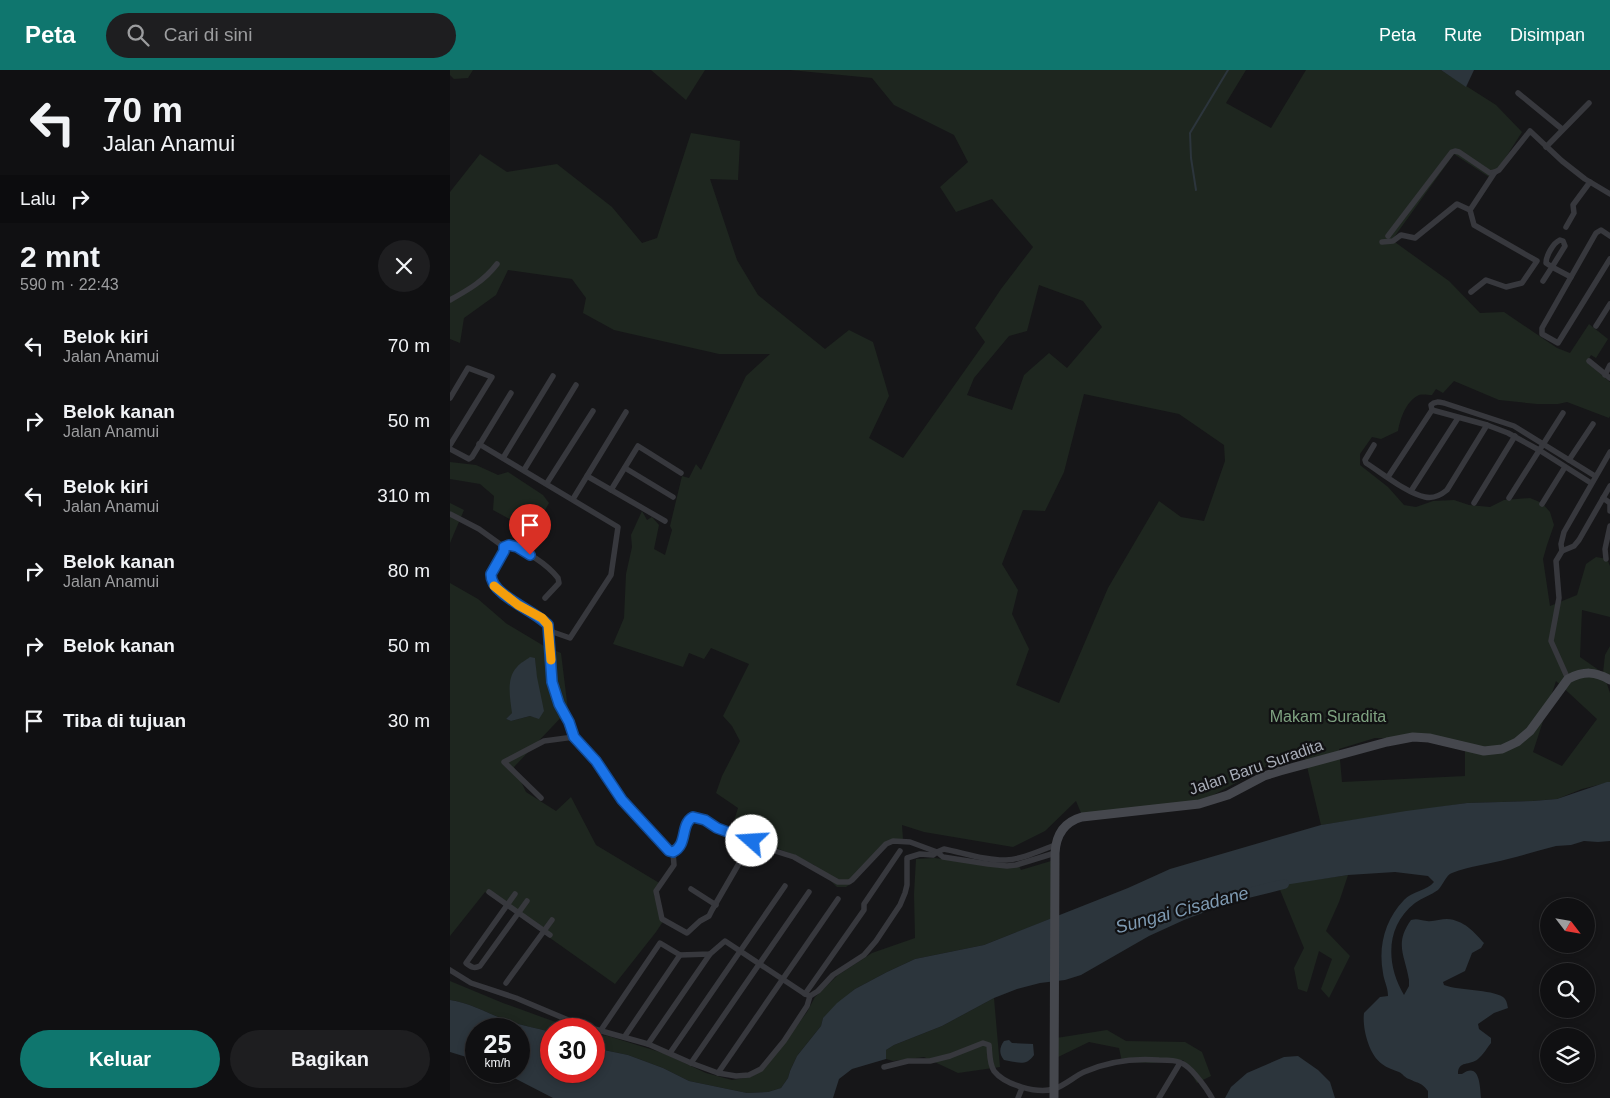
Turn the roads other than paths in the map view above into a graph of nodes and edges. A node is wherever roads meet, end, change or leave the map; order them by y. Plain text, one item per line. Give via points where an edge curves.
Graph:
1 (1518, 93) dead end
2 (1589, 103) dead end
3 (1562, 129) junction
4 (1546, 147) junction
5 (1495, 172) junction
6 (1590, 182) junction
7 (1610, 194) edge
8 (1470, 210) junction
9 (1566, 227) dead end
10 (1388, 236) dead end
11 (1610, 236) edge
12 (1382, 242) dead end
13 (1610, 259) edge
14 (497, 264) dead end
15 (1571, 277) junction
16 (1544, 281) dead end
17 (1471, 292) dead end
18 (450, 300) edge
19 (1610, 304) edge
20 (1596, 326) dead end
21 (1589, 360) dead end
22 (1610, 365) edge
23 (553, 376) dead end
24 (1607, 376) edge
25 (576, 385) dead end
26 (511, 393) dead end
27 (450, 398) edge
28 (1432, 410) junction
29 (592, 411) dead end
30 (626, 412) dead end
31 (1563, 413) dead end
32 (1458, 418) junction
33 (1593, 424) dead end
34 (1486, 425) junction
35 (1515, 436) junction
36 (479, 444) junction
37 (1543, 444) junction
38 (1374, 445) dead end
39 (450, 447) edge
40 (1539, 450) junction
41 (1610, 452) edge
42 (503, 458) junction
43 (1569, 460) junction
44 (1565, 466) junction
45 (625, 468) junction
46 (524, 470) junction
47 (681, 473) dead end
48 (587, 476) junction
49 (1595, 476) junction
50 (1388, 477) junction
51 (547, 484) junction
52 (1591, 484) junction
53 (1610, 486) edge
54 (611, 490) junction
55 (1411, 491) junction
56 (672, 497) dead end
57 (1509, 498) dead end
58 (1603, 498) junction
59 (573, 499) junction
60 (1474, 502) dead end
61 (1542, 504) dead end
62 (1610, 511) edge
63 (450, 514) edge
64 (665, 521) dead end
65 (1610, 526) edge
66 (504, 547) junction
67 (1562, 551) junction
68 (1606, 559) dead end
69 (545, 598) dead end
70 (550, 631) junction
71 (1568, 679) junction
72 (1610, 680) edge
73 (574, 737) junction
74 (541, 798) dead end
75 (752, 841) junction
76 (900, 851) dead end
77 (673, 852) junction
78 (937, 852) junction
79 (1055, 852) junction
80 (785, 886) dead end
81 (692, 889) dead end
82 (489, 892) dead end
83 (809, 892) dead end
84 (515, 894) dead end
85 (838, 899) dead end
86 (527, 901) dead end
87 (507, 905) junction
88 (716, 905) junction
89 (518, 913) junction
90 (552, 920) dead end
91 (547, 933) junction
92 (740, 951) junction
93 (710, 954) junction
94 (680, 955) junction
95 (761, 964) junction
96 (471, 967) junction
97 (450, 970) edge
98 (463, 978) junction
99 (782, 979) junction
100 (506, 983) dead end
101 (808, 995) junction
102 (563, 1018) edge
103 (605, 1023) edge
104 (605, 1031) edge
105 (625, 1036) junction
106 (648, 1044) junction
107 (670, 1053) junction
108 (1180, 1062) junction
109 (691, 1063) junction
110 (884, 1067) dead end
111 (718, 1072) junction
112 (1022, 1088) junction
113 (1054, 1094) edge
114 (1018, 1098) edge
115 (1159, 1098) edge
116 (1212, 1098) edge

1 - 3 street
2 - 3 street
3 - 4 street
4 - 5 street via 1530,132
4 - 6 street
5 - 8 street
5 - 10 street via 1490,173 1459,152 1452,152
6 - 7 street
6 - 9 street via 1573,205 1574,213
8 - 12 street via 1457,204 1415,238 1401,235 1393,241
8 - 17 street via 1474,225 1537,261 1522,283 1506,287 1486,280
11 - 15 street via 1601,230 1596,233
13 - 15 street via 1558,344 1542,334 1542,328
14 - 18 street via 472,288
15 - 16 street via 1552,267
19 - 20 street
21 - 24 street
22 - 24 street
23 - 42 street
25 - 46 street
26 - 36 street
27 - 39 street via 468,368 492,377
28 - 32 street
28 - 37 street via 1433,403 1444,402 1509,424
28 - 50 street
29 - 51 street
30 - 48 street
31 - 37 street
32 - 34 street
32 - 55 street
33 - 43 street
34 - 35 street
34 - 55 street via 1443,494 1426,498
35 - 40 street
35 - 60 street
36 - 39 street via 469,459
36 - 42 street
37 - 40 street
37 - 43 street
38 - 50 street via 1365,462
40 - 44 street
40 - 57 street
41 - 49 street
42 - 46 street
43 - 49 street
44 - 52 street
44 - 61 street
45 - 47 street via 638,446
45 - 54 street
45 - 56 street
46 - 51 street
48 - 54 street
48 - 59 street
49 - 52 street
50 - 55 street
51 - 59 street
52 - 67 street via 1564,532
53 - 58 street
54 - 64 street
58 - 62 street via 1610,503
58 - 67 street via 1579,540
59 - 70 street via 618,526 611,575 570,638
63 - 66 street
65 - 68 street
66 - 69 street via 517,547 558,578 559,584
66 - 70 street via 491,574 494,585 518,605 542,618
67 - 71 street via 1556,561 1559,598 1551,640
70 - 73 street via 552,682
71 - 72 main road via 1592,672
71 - 79 main road, Jalan Baru Suradita via 1530,731 1502,749 1484,751 1421,737 1399,739 1280,771 1238,791 1198,804 1077,819 1064,827 1058,836
73 - 74 street via 544,741 504,762
73 - 77 street via 596,761 622,800
75 - 77 street via 693,817 687,822 682,842
75 - 78 street via 794,857 842,883 852,880 886,844 893,841 910,842
75 - 88 street
76 - 101 street
77 - 88 street via 675,862 672,869 656,891 662,919 688,933
78 - 79 street via 944,849 1006,860
78 - 101 street via 907,858 905,894 876,941 864,955
79 - 113 main road
80 - 92 street
81 - 88 street
82 - 87 street
83 - 95 street
84 - 87 street
85 - 99 street
86 - 89 street
87 - 89 street
87 - 96 street via 466,963
89 - 91 street
89 - 96 street via 480,966
90 - 91 street
91 - 100 street
92 - 93 street via 725,941
92 - 95 street
92 - 107 street
93 - 94 street
93 - 106 street
94 - 103 street via 660,943
94 - 105 street
95 - 99 street
95 - 109 street
96 - 98 street
97 - 98 street
98 - 102 street
99 - 101 street
99 - 111 street
101 - 111 street via 807,1006 761,1069 749,1075 736,1076
104 - 105 street
105 - 106 street
106 - 107 street
107 - 109 street
108 - 113 street via 1145,1059 1098,1066 1083,1072
108 - 115 street
108 - 116 street
109 - 111 street
110 - 112 street via 930,1061 983,1043 989,1045 990,1061 1000,1077
112 - 113 street
112 - 114 street

